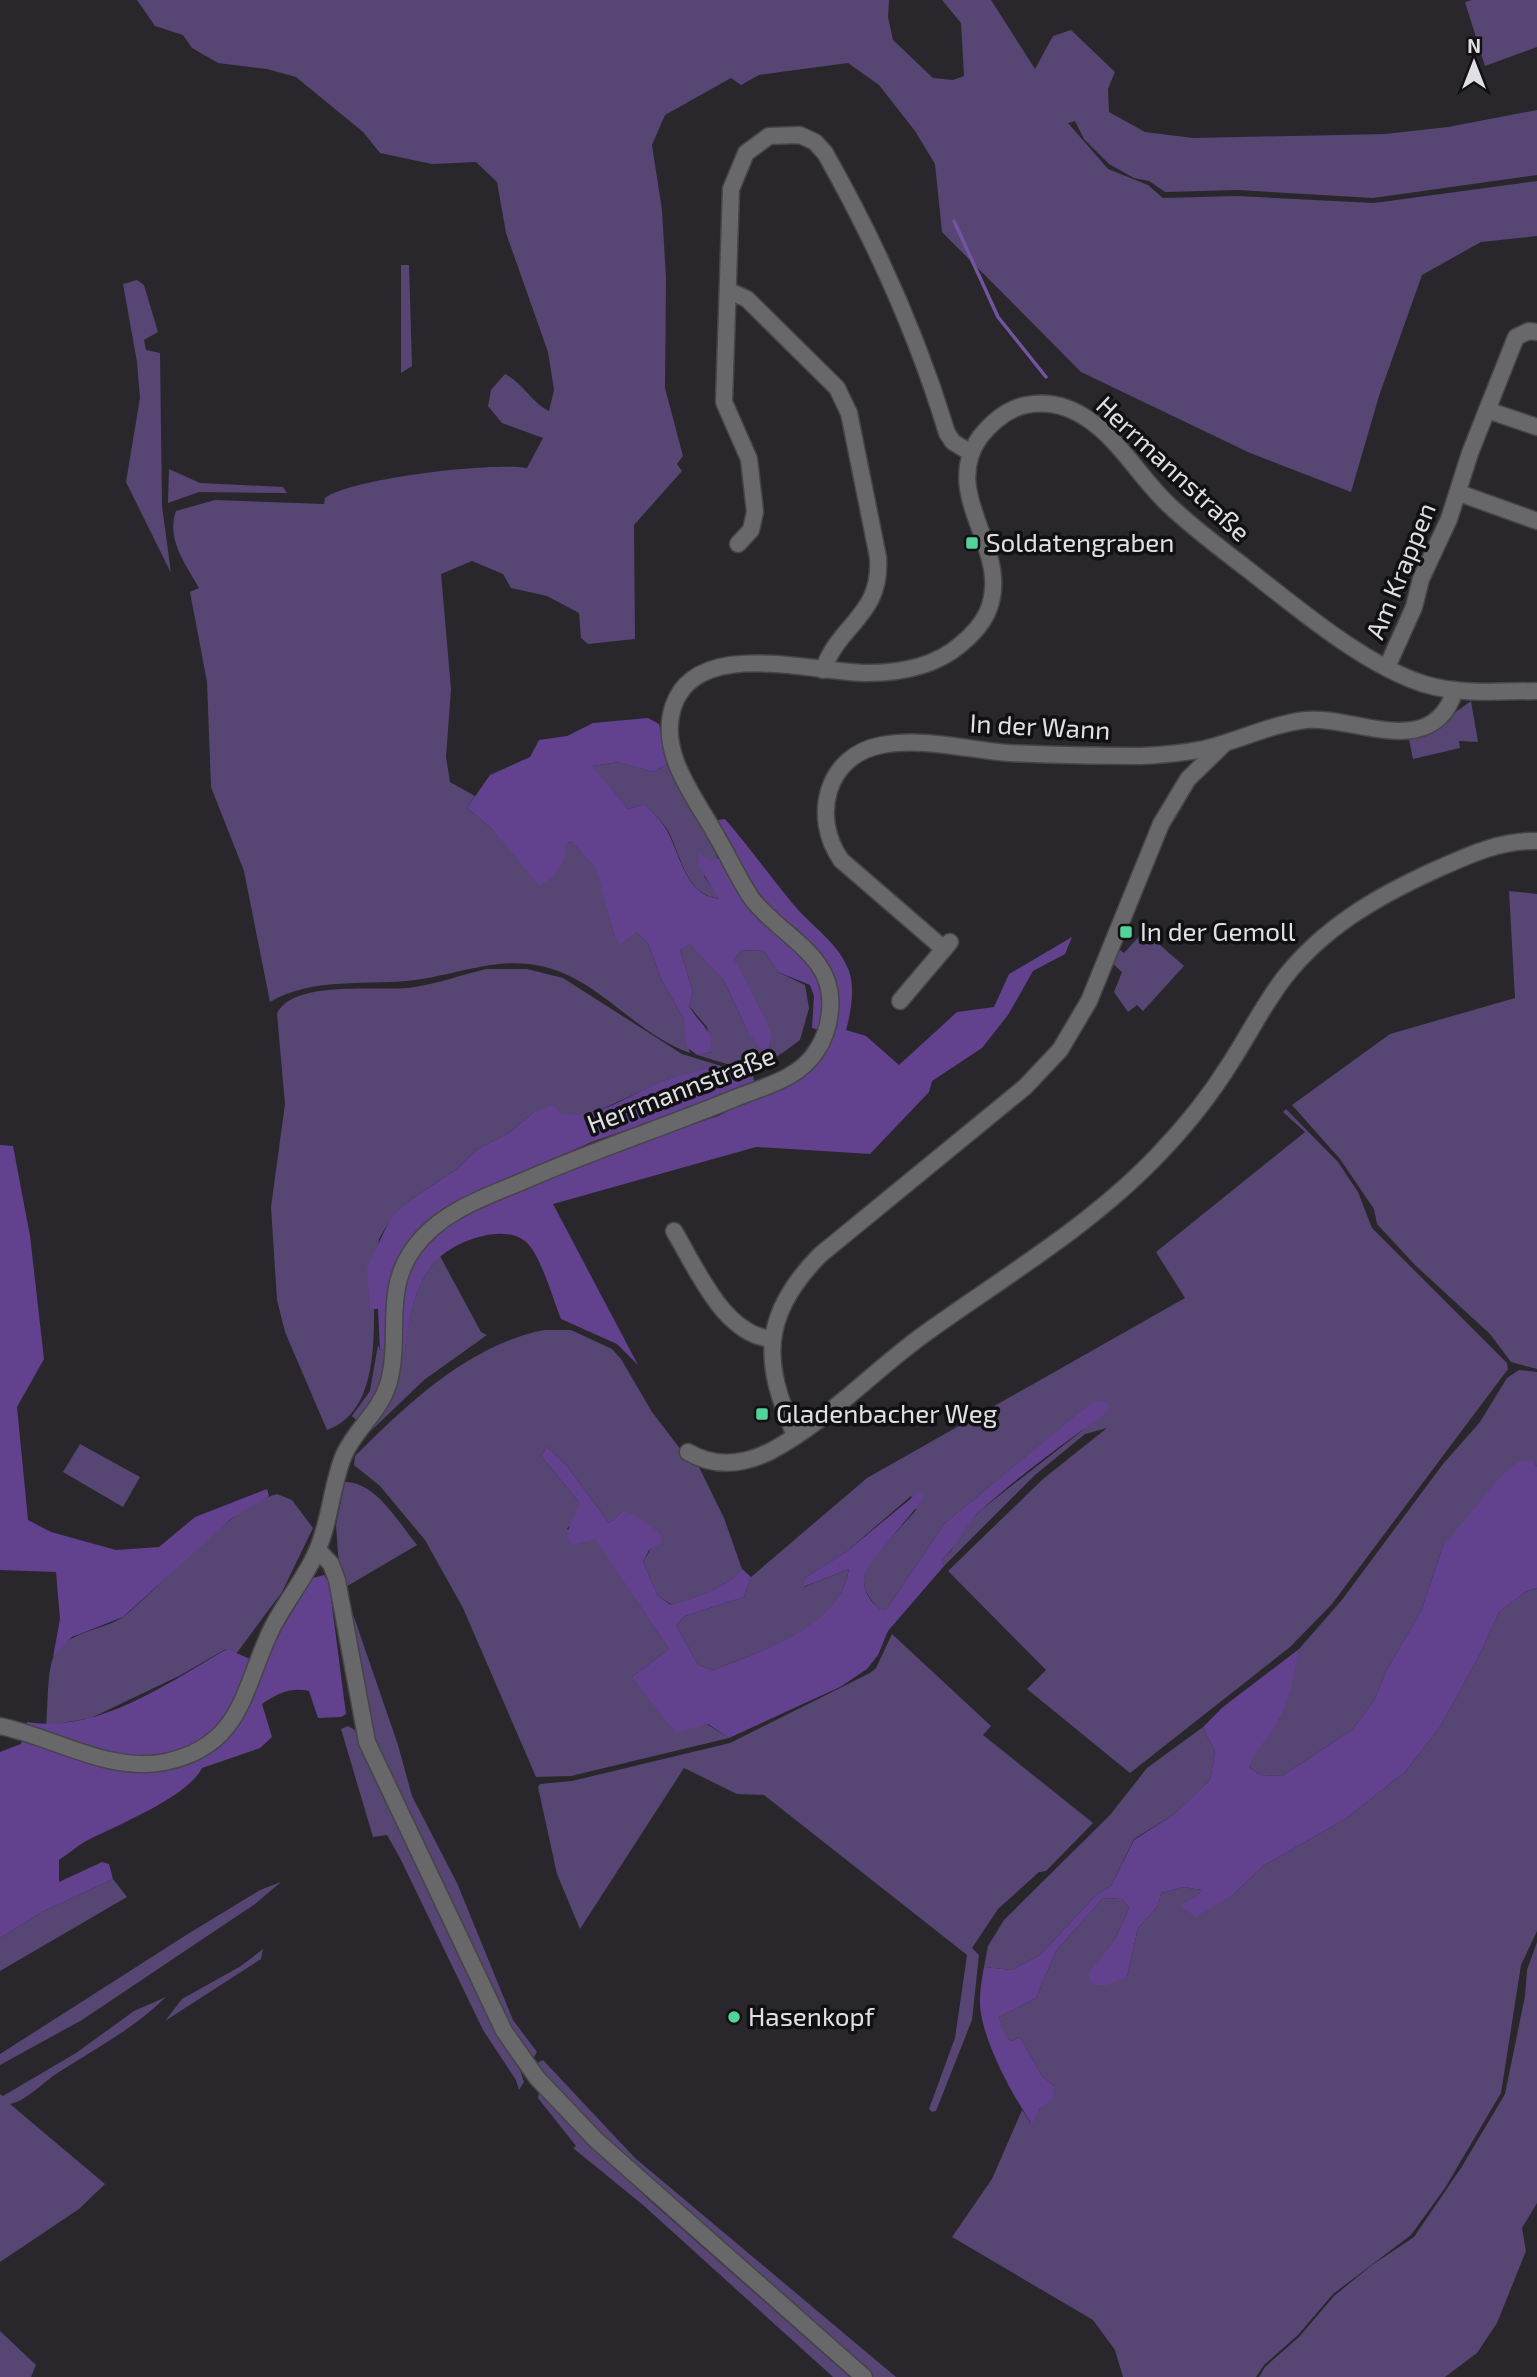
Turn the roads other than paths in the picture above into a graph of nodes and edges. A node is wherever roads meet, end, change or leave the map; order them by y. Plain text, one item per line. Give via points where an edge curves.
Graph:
1 (729, 292) junction
2 (1537, 332) edge
3 (1487, 410) junction
4 (1537, 428) edge
5 (971, 453) junction
6 (1459, 493) junction
7 (1537, 521) edge
8 (738, 544) dead end
9 (1387, 667) junction
10 (823, 670) junction
11 (1455, 690) junction
12 (1537, 691) edge
13 (1225, 743) junction
14 (1537, 841) edge
15 (900, 1001) dead end
16 (674, 1231) dead end
17 (773, 1339) junction
18 (795, 1435) junction
19 (688, 1452) dead end
20 (318, 1550) junction
21 (1, 1731) edge
22 (864, 2377) edge

1 - 5 street via 730,197 740,163 752,146 769,136 807,138 825,153 881,258 915,335 947,433
1 - 8 street via 724,402 749,458 755,512 751,530
1 - 10 street via 747,299 827,376 849,413 879,578 872,602 837,642
2 - 3 street, Am Krappen via 1516,337
3 - 4 street
3 - 6 street, Am Krappen
5 - 9 street, Herrmannstraße via 992,424 1013,409 1042,403 1066,406 1107,435 1134,470 1188,522 1305,614
5 - 10 street, Herrmannstraße via 968,497 989,548 994,576 993,596 981,624 949,654 918,667 869,673
6 - 7 street, Am Krappen
6 - 9 street, Am Krappen
9 - 11 street, Herrmannstraße via 1425,685
10 - 20 street, Herrmannstraße via 759,664 715,666 679,693 669,729 679,769 745,887 825,974 831,1005 817,1050 808,1062 778,1082 584,1154 466,1206 428,1230 400,1272 392,1304 387,1388 347,1447
11 - 12 street, Herrmannstraße
11 - 13 street, In der Wann via 1442,715 1410,729 1382,732 1306,720
13 - 15 street, In der Wann via 1142,755 1010,753 890,743 852,758 838,772 827,796 824,811 830,841 841,860 947,945
13 - 17 street via 1188,779 1161,824 1089,1002 1060,1050 1025,1087 820,1255 793,1287
14 - 18 street via 1481,850 1431,872 1358,909 1325,935 1284,978 1204,1103 1154,1159 1085,1219
16 - 17 street via 733,1323 754,1336
17 - 18 street via 772,1376
18 - 19 street via 742,1462 711,1462
20 - 21 street, Herrmannstraße via 272,1629 239,1713 230,1726 200,1748 162,1763 130,1763 84,1753 36,1734
20 - 22 street via 337,1580 367,1742 504,2031 537,2078 596,2140

